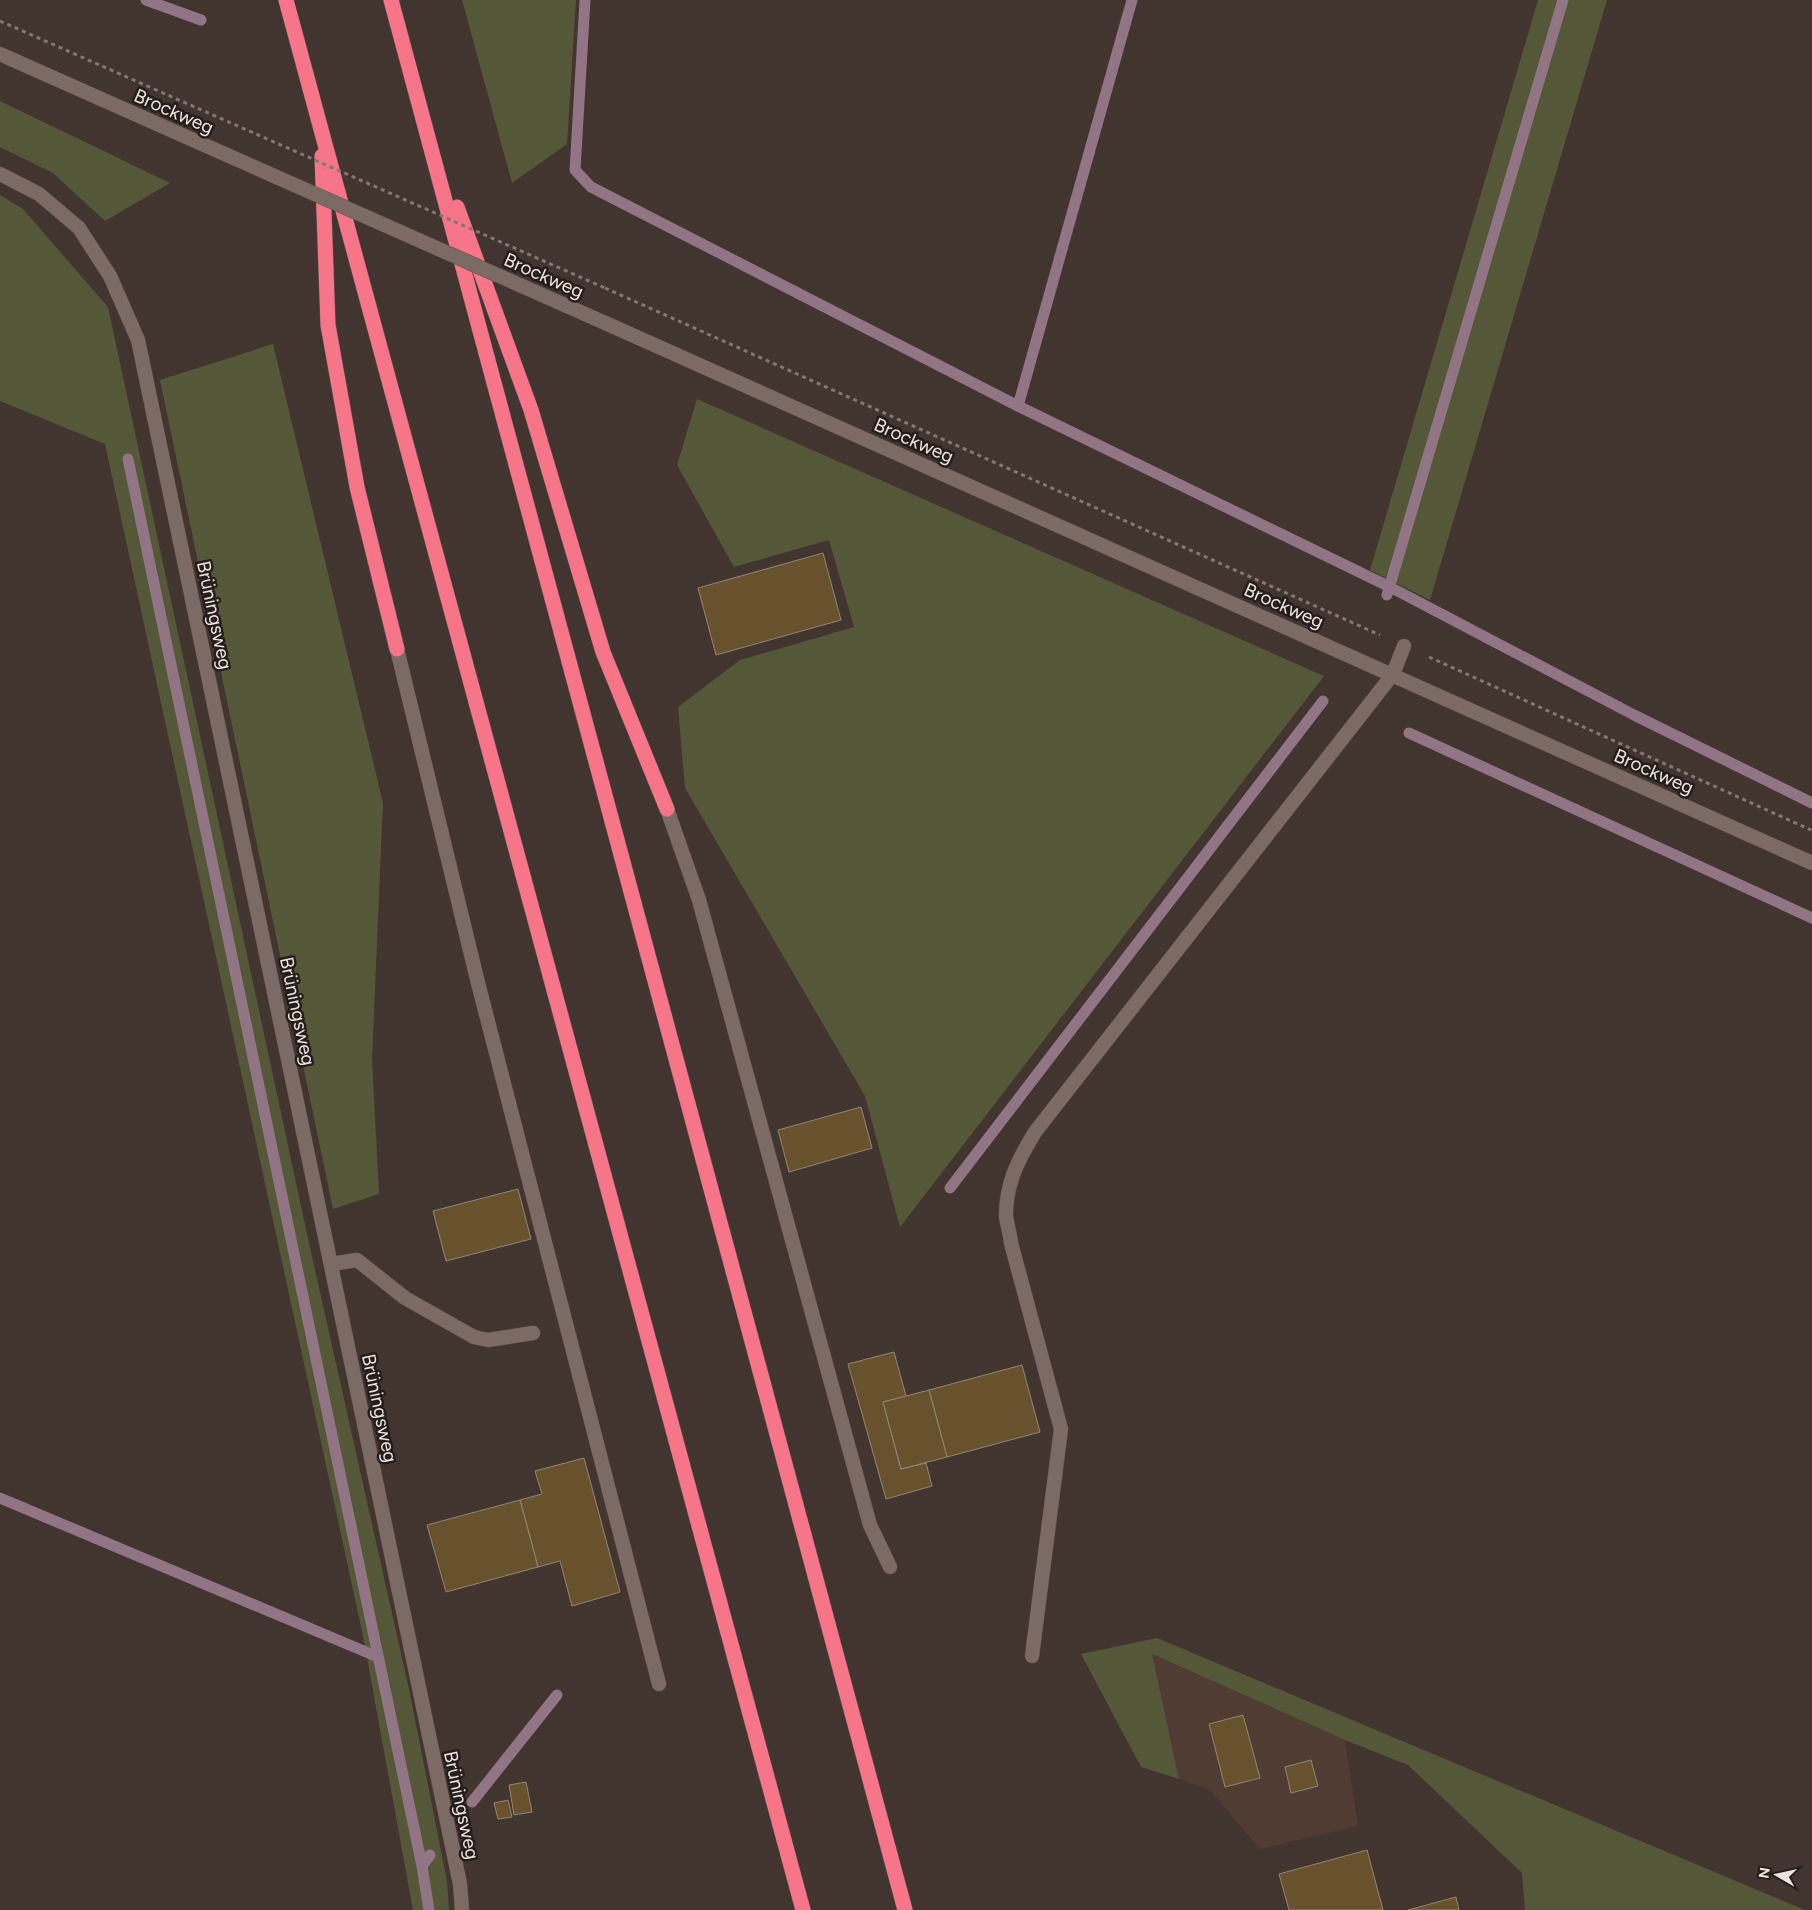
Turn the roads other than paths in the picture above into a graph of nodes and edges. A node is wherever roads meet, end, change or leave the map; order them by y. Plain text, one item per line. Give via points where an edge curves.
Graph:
1 (286, 0) edge
2 (391, 0) edge
3 (0, 54) edge
4 (422, 112) junction
5 (321, 130) junction
6 (0, 174) edge
7 (1404, 646) road end
8 (397, 649) joint
9 (1393, 674) junction
10 (667, 808) joint
11 (1812, 863) edge
12 (331, 1264) junction
13 (533, 1333) dead end
14 (890, 1567) dead end
15 (1032, 1656) dead end
16 (659, 1684) dead end
17 (462, 1910) edge
18 (803, 1910) edge
19 (904, 1910) edge

1 - 5 highway
2 - 4 highway
3 - 9 street, Brockweg, bridge
4 - 10 highway via 531,410 603,652
4 - 19 highway
5 - 8 highway via 328,325 358,487
5 - 18 highway
6 - 12 street, Brüningsweg via 39,194 78,228 110,276 138,340
7 - 9 street
8 - 16 street via 486,1012
9 - 11 street, Brockweg
9 - 15 street via 1035,1132 1017,1162 1008,1190 1006,1217 1061,1429
10 - 14 street via 699,900 870,1525
12 - 13 street via 357,1260 405,1298 474,1337 488,1340
12 - 17 street, Brüningsweg via 460,1884

